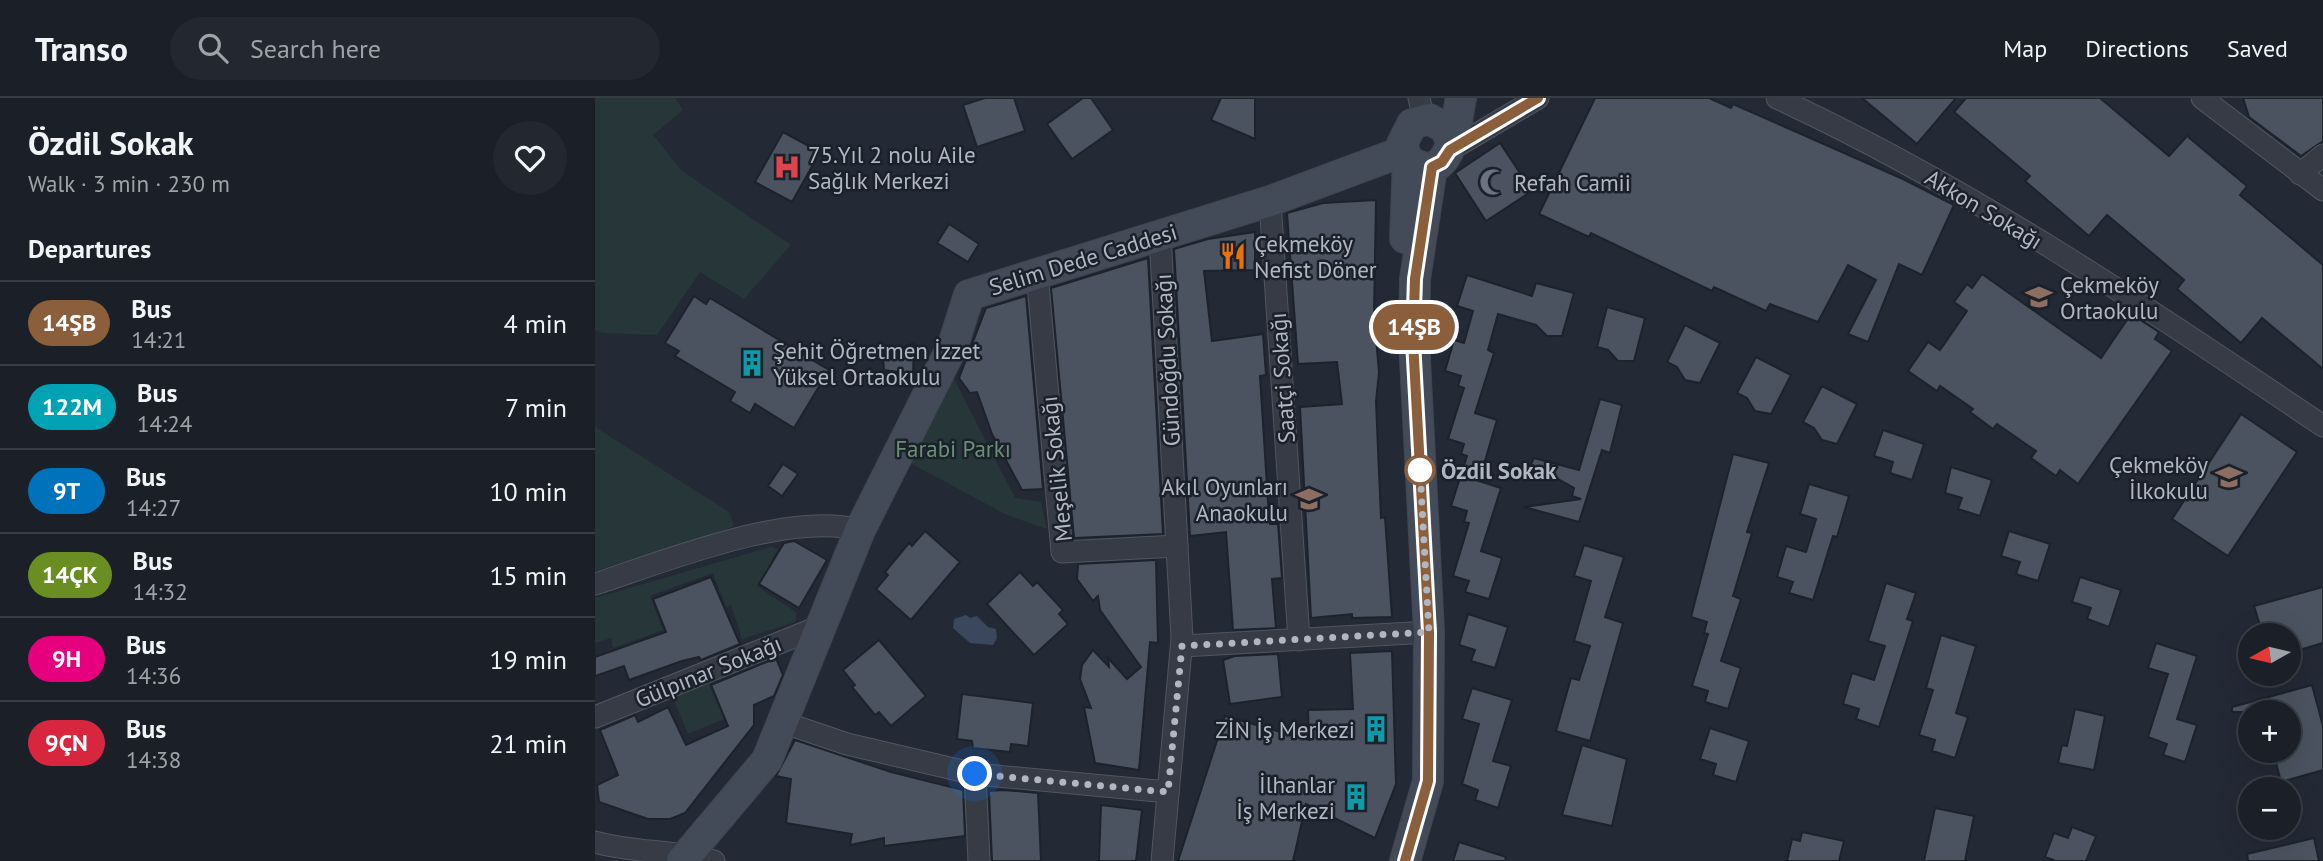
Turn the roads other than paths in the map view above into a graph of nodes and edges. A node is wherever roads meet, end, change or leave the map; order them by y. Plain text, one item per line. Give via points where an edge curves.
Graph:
1 (1461, 98) edge
2 (1538, 98) edge
3 (1777, 98) edge
4 (2202, 98) edge
5 (1427, 109) edge
6 (1429, 154) junction
7 (2323, 155) edge
8 (2299, 174) junction
9 (2323, 190) edge
10 (1270, 201) junction
11 (1160, 235) junction
12 (1037, 273) junction
13 (2323, 426) edge
14 (860, 530) junction
15 (1177, 546) junction
16 (595, 584) edge
17 (821, 626) junction
18 (1429, 632) junction
19 (1299, 640) junction
20 (1182, 646) junction
21 (595, 717) edge
22 (782, 722) junction
23 (975, 774) junction
24 (1168, 792) junction
25 (595, 842) edge
26 (695, 858) edge
27 (979, 861) edge
28 (1162, 861) edge
29 (1405, 861) edge

1 - 6 street
2 - 6 street
3 - 13 street, Akkon Sokağı via 1858,136 1973,200
4 - 8 street
5 - 6 street via 1445,128
5 - 6 street via 1407,130
6 - 10 street, Selim Dede Caddesi
6 - 18 street via 1413,341
7 - 8 street
8 - 9 street
10 - 11 street, Selim Dede Caddesi
10 - 19 street, Saatçi Sokağı
11 - 12 street, Selim Dede Caddesi
11 - 15 street, Gündoğdu Sokağı
12 - 14 street, Selim Dede Caddesi via 969,295 953,345
12 - 15 street, Meşelik Sokağı via 1062,552
14 - 16 street via 846,526 756,534
14 - 17 street, Selim Dede Caddesi
15 - 20 street, Gündoğdu Sokağı
17 - 21 street, Gülpınar Sokağı
17 - 22 street, Selim Dede Caddesi
18 - 19 street
18 - 29 street via 1428,781
19 - 20 street
20 - 24 street, Gündoğdu Sokağı
22 - 23 street via 847,744
22 - 26 street, Selim Dede Caddesi via 767,760
23 - 24 street
23 - 27 street
24 - 28 street, Gündoğdu Sokağı
25 - 26 street

